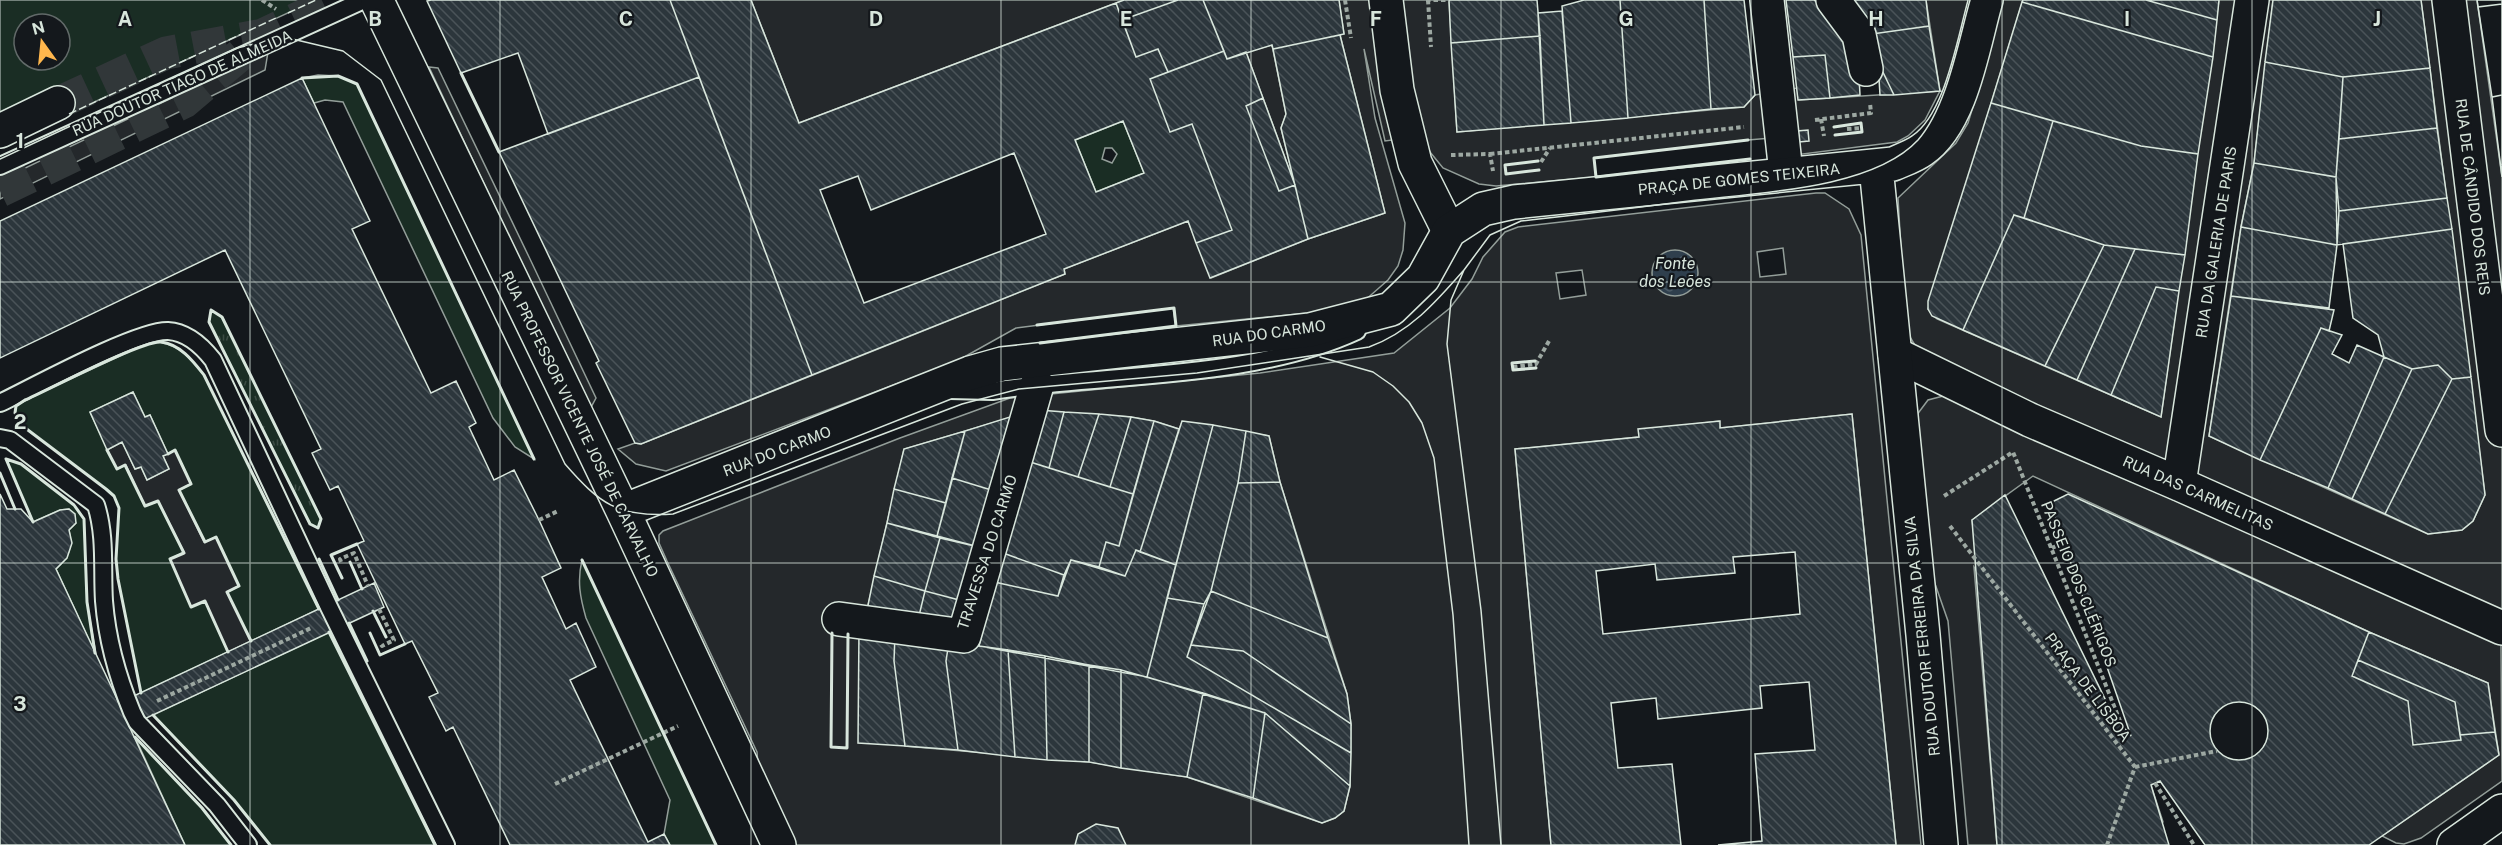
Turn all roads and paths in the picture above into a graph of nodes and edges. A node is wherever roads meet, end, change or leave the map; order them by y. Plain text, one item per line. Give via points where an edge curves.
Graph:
1 (1386, 0) edge
2 (1426, 0) edge
3 (1449, 0) edge
4 (1767, 0) edge
5 (1833, 0) edge
6 (1986, 0) edge
7 (2252, 0) edge
8 (2448, 0) edge
9 (374, 1) edge
10 (1866, 69) dead end
11 (58, 103) tunnel mouth
12 (1871, 113) dead end
13 (1781, 123) junction
14 (0, 131) edge
15 (1550, 148) junction
16 (1490, 154) junction
17 (1430, 159) junction
18 (1539, 165) dead end
19 (0, 166) edge
20 (1876, 167) junction
21 (1786, 173) junction
22 (1495, 177) dead end
23 (1449, 231) junction
24 (1390, 309) junction
25 (1549, 341) dead end
26 (1895, 354) junction
27 (1512, 367) dead end
28 (1037, 385) junction
29 (930, 389) junction
30 (0, 403) edge
31 (2502, 430) edge
32 (0, 438) edge
33 (2179, 484) junction
34 (1945, 505) dead end
35 (558, 511) dead end
36 (623, 512) junction
37 (539, 520) dead end
38 (1947, 522) dead end
39 (2063, 543) dead end
40 (2052, 548) junction
41 (344, 568) dead end
42 (368, 586) dead end
43 (380, 609) dead end
44 (334, 617) junction
45 (839, 619) dead end
46 (2502, 628) edge
47 (378, 638) dead end
48 (132, 712) junction
49 (678, 726) dead end
50 (2122, 726) dead end
51 (2217, 751) dead end
52 (2134, 767) junction
53 (2155, 783) dead end
54 (555, 784) dead end
55 (2502, 811) edge
56 (248, 845) edge
57 (446, 845) edge
58 (779, 845) edge
59 (1941, 845) edge
60 (2107, 845) edge
61 (2194, 845) edge
62 (2454, 845) edge

1 - 17 street via 1397,90
2 - 3 path
4 - 13 street
5 - 10 street via 1859,35
6 - 20 street, PRAÇA DE GOMES TEIXEIRA via 1955,108 1941,132 1922,150 1893,164
7 - 33 street, RUA DA GALERIA DE PARIS
8 - 31 street, RUA DE CÂNDIDO DOS REIS
9 - 19 lane, RUA DOUTOR TIAGO DE ALMEIDA
9 - 36 street, RUA PROFESSOR VICENTE JOSÉ DE CARVALHO
11 - 14 street
12 - 13 path
13 - 15 path
13 - 21 street
15 - 16 path
15 - 18 path
16 - 17 path
16 - 22 path
17 - 23 street
20 - 21 street, PRAÇA DE GOMES TEIXEIRA
20 - 26 street
21 - 23 street, PRAÇA DE GOMES TEIXEIRA via 1515,202 1483,209
23 - 24 street, PRAÇA DE GOMES TEIXEIRA via 1424,278
24 - 28 lane, RUA DO CARMO via 1358,331 1326,345 1277,358
24 - 29 street, RUA DO CARMO via 1310,330 1002,364
25 - 27 path via 1536,364
26 - 33 street, RUA DAS CARMELITAS via 2030,420
26 - 59 street, RUA DOUTOR FERREIRA DA SILVA
28 - 29 lane, RUA DO CARMO via 980,391
28 - 45 street, TRAVESSA DO CARMO via 964,636
29 - 36 street, RUA DO CARMO
30 - 44 lane via 135,339 169,331 195,342 213,360
32 - 48 lane via 10,440 96,505 111,649
33 - 46 street, RUA DAS CARMELITAS
34 - 40 path, PASSEIO DOS CLÉRIGOS via 1944,496 2013,452
35 - 37 path
36 - 58 street, RUA PROFESSOR VICENTE JOSÉ DE CARVALHO
38 - 52 path, PRAÇA DE LISBOA
39 - 40 path
40 - 50 path, PASSEIO DOS CLÉRIGOS
41 - 42 path via 340,559 354,553
43 - 47 path via 394,640 382,646
44 - 48 path
44 - 57 lane
48 - 56 lane
49 - 54 path
51 - 52 path
52 - 60 path
53 - 61 path
55 - 62 street

